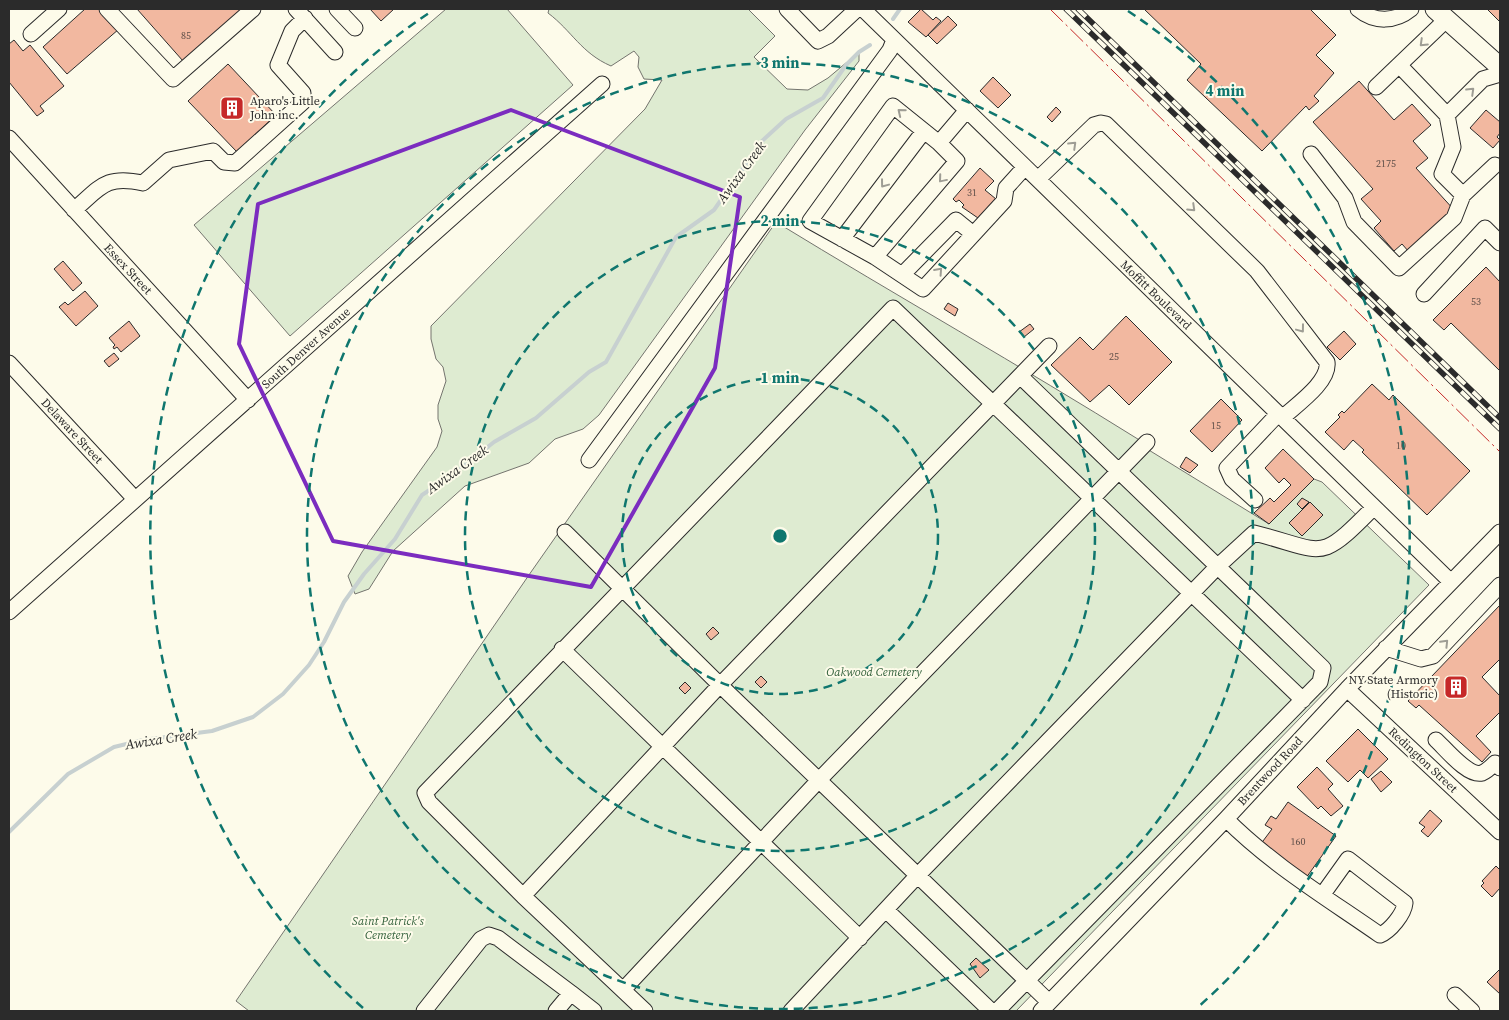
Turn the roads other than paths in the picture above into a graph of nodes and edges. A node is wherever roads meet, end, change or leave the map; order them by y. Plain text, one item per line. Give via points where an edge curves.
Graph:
1 (59, 9) edge
2 (107, 9) edge
3 (253, 9) edge
4 (337, 9) edge
5 (787, 9) edge
6 (857, 9) edge
7 (863, 9) edge
8 (1358, 9) edge
9 (1411, 9) edge
10 (301, 14) edge
11 (1441, 14) edge
12 (355, 28) dead end
13 (31, 34) dead end
14 (894, 40) junction
15 (335, 52) dead end
16 (1400, 66) junction
17 (1500, 67) edge
18 (1500, 74) edge
19 (602, 84) dead end
20 (1376, 87) dead end
21 (967, 110) junction
22 (1447, 115) junction
23 (924, 131) junction
24 (9, 138) edge
25 (939, 143) junction
26 (1311, 154) dead end
27 (1494, 165) dead end
28 (1025, 167) junction
29 (1038, 179) junction
30 (1463, 195) junction
31 (74, 210) junction
32 (972, 233) junction
33 (842, 239) junction
34 (1500, 243) edge
35 (875, 257) junction
36 (902, 275) junction
37 (1424, 294) dead end
38 (1049, 346) dead end
39 (9, 363) edge
40 (1020, 376) junction
41 (248, 400) junction
42 (994, 403) junction
43 (1280, 416) junction
44 (1147, 442) dead end
45 (589, 460) dead end
46 (1118, 472) junction
47 (134, 499) junction
48 (1092, 499) junction
49 (1255, 500) dead end
50 (1374, 507) junction
51 (565, 532) dead end
52 (1500, 532) edge
53 (1217, 568) junction
54 (1450, 582) junction
55 (1500, 584) edge
56 (621, 588) junction
57 (1191, 594) junction
58 (9, 612) edge
59 (1386, 648) junction
60 (562, 649) junction
61 (720, 685) junction
62 (1346, 689) junction
63 (1303, 700) junction
64 (1436, 740) dead end
65 (662, 746) junction
66 (1500, 768) edge
67 (819, 780) junction
68 (1226, 819) junction
69 (1500, 832) edge
70 (761, 842) junction
71 (918, 875) junction
72 (1323, 894) junction
73 (523, 896) junction
74 (886, 910) junction
75 (860, 938) junction
76 (1027, 981) junction
77 (623, 990) junction
78 (571, 993) junction
79 (1456, 995) dead end
80 (1045, 1007) edge
81 (424, 1011) edge
82 (556, 1011) edge
83 (594, 1011) edge
84 (645, 1011) edge
85 (792, 1011) edge
86 (991, 1011) edge
87 (997, 1011) edge
88 (1472, 1011) edge

1 - 13 street
2 - 3 street via 173,79
4 - 12 street
5 - 6 street via 818,41
7 - 14 street, Moffitt Boulevard
8 - 9 street via 1366,15 1387,20 1400,17
10 - 15 street
10 - 31 street via 278,65 303,93 303,102 235,163 224,162 212,151 169,160 143,182 124,179 107,182
11 -> 16 street
11 - 17 main road
14 - 21 street, Moffitt Boulevard
14 - 45 street via 890,50
16 - 20 street
16 - 22 street
22 -> 18 street via 1483,79
19 - 41 street, South Denver Avenue
21 - 25 street
21 - 28 street, Moffitt Boulevard
22 - 30 street via 1453,147 1442,174
23 - 25 street
23 -> 33 street
23 -> 33 street via 893,106 810,221
24 - 31 street, Essex Street
25 -> 35 street via 957,161
26 - 30 street via 1345,198 1354,222 1399,268 1454,218
27 - 30 street
28 - 29 street, Moffitt Boulevard
28 - 32 street via 1006,188 1004,201
29 - 43 street, Moffitt Boulevard
29 -> 43 street via 1094,125 1106,124 1257,271 1326,362 1328,370 1324,379
31 - 41 street, Essex Street
32 - 36 street via 956,220
36 -> 32 street via 923,289
33 - 35 street
34 - 37 street via 1485,228
35 - 36 street
38 - 40 street
39 - 47 street, Delaware Street
40 - 42 street
40 - 46 street
41 - 47 street, South Denver Avenue
42 - 48 street
42 - 56 street via 893,308
42 - 61 street
43 - 49 street via 1227,468 1232,479
43 - 50 street, Moffitt Boulevard
44 - 46 street
46 - 48 street
46 - 53 street
47 - 58 street, South Denver Avenue
48 - 57 street
48 - 67 street
50 - 53 street via 1342,539 1327,549 1311,550 1254,533
50 - 54 street, Moffitt Boulevard
51 - 56 street
52 - 54 street, Brentwood Road
53 - 57 street
53 - 63 street via 1323,668 1320,682
54 - 59 street, Brentwood Road
59 -> 55 street via 1421,659 1432,656
56 - 60 street
56 - 61 street
57 - 63 street
57 - 71 street
59 - 62 street, Brentwood Road
60 - 65 street
60 - 73 street via 425,793 429,802
61 - 65 street
61 - 67 street
62 - 68 street, Brentwood Road
62 - 69 street, Redington Street
63 - 76 street
64 - 66 street via 1475,773 1495,764
65 - 70 street
65 - 73 street
67 - 70 street
67 - 71 street
68 - 72 street via 1252,845
68 - 80 street, Brentwood Road
70 - 75 street
70 - 77 street
71 - 74 street
71 - 76 street
72 - 72 street via 1380,935 1404,909 1405,903 1348,859
73 - 77 street
74 - 75 street
74 - 86 street
75 - 85 street
76 - 80 street
76 - 87 street
77 - 84 street
78 - 81 street via 489,934 481,939
78 - 82 street
78 - 83 street
79 - 88 street

